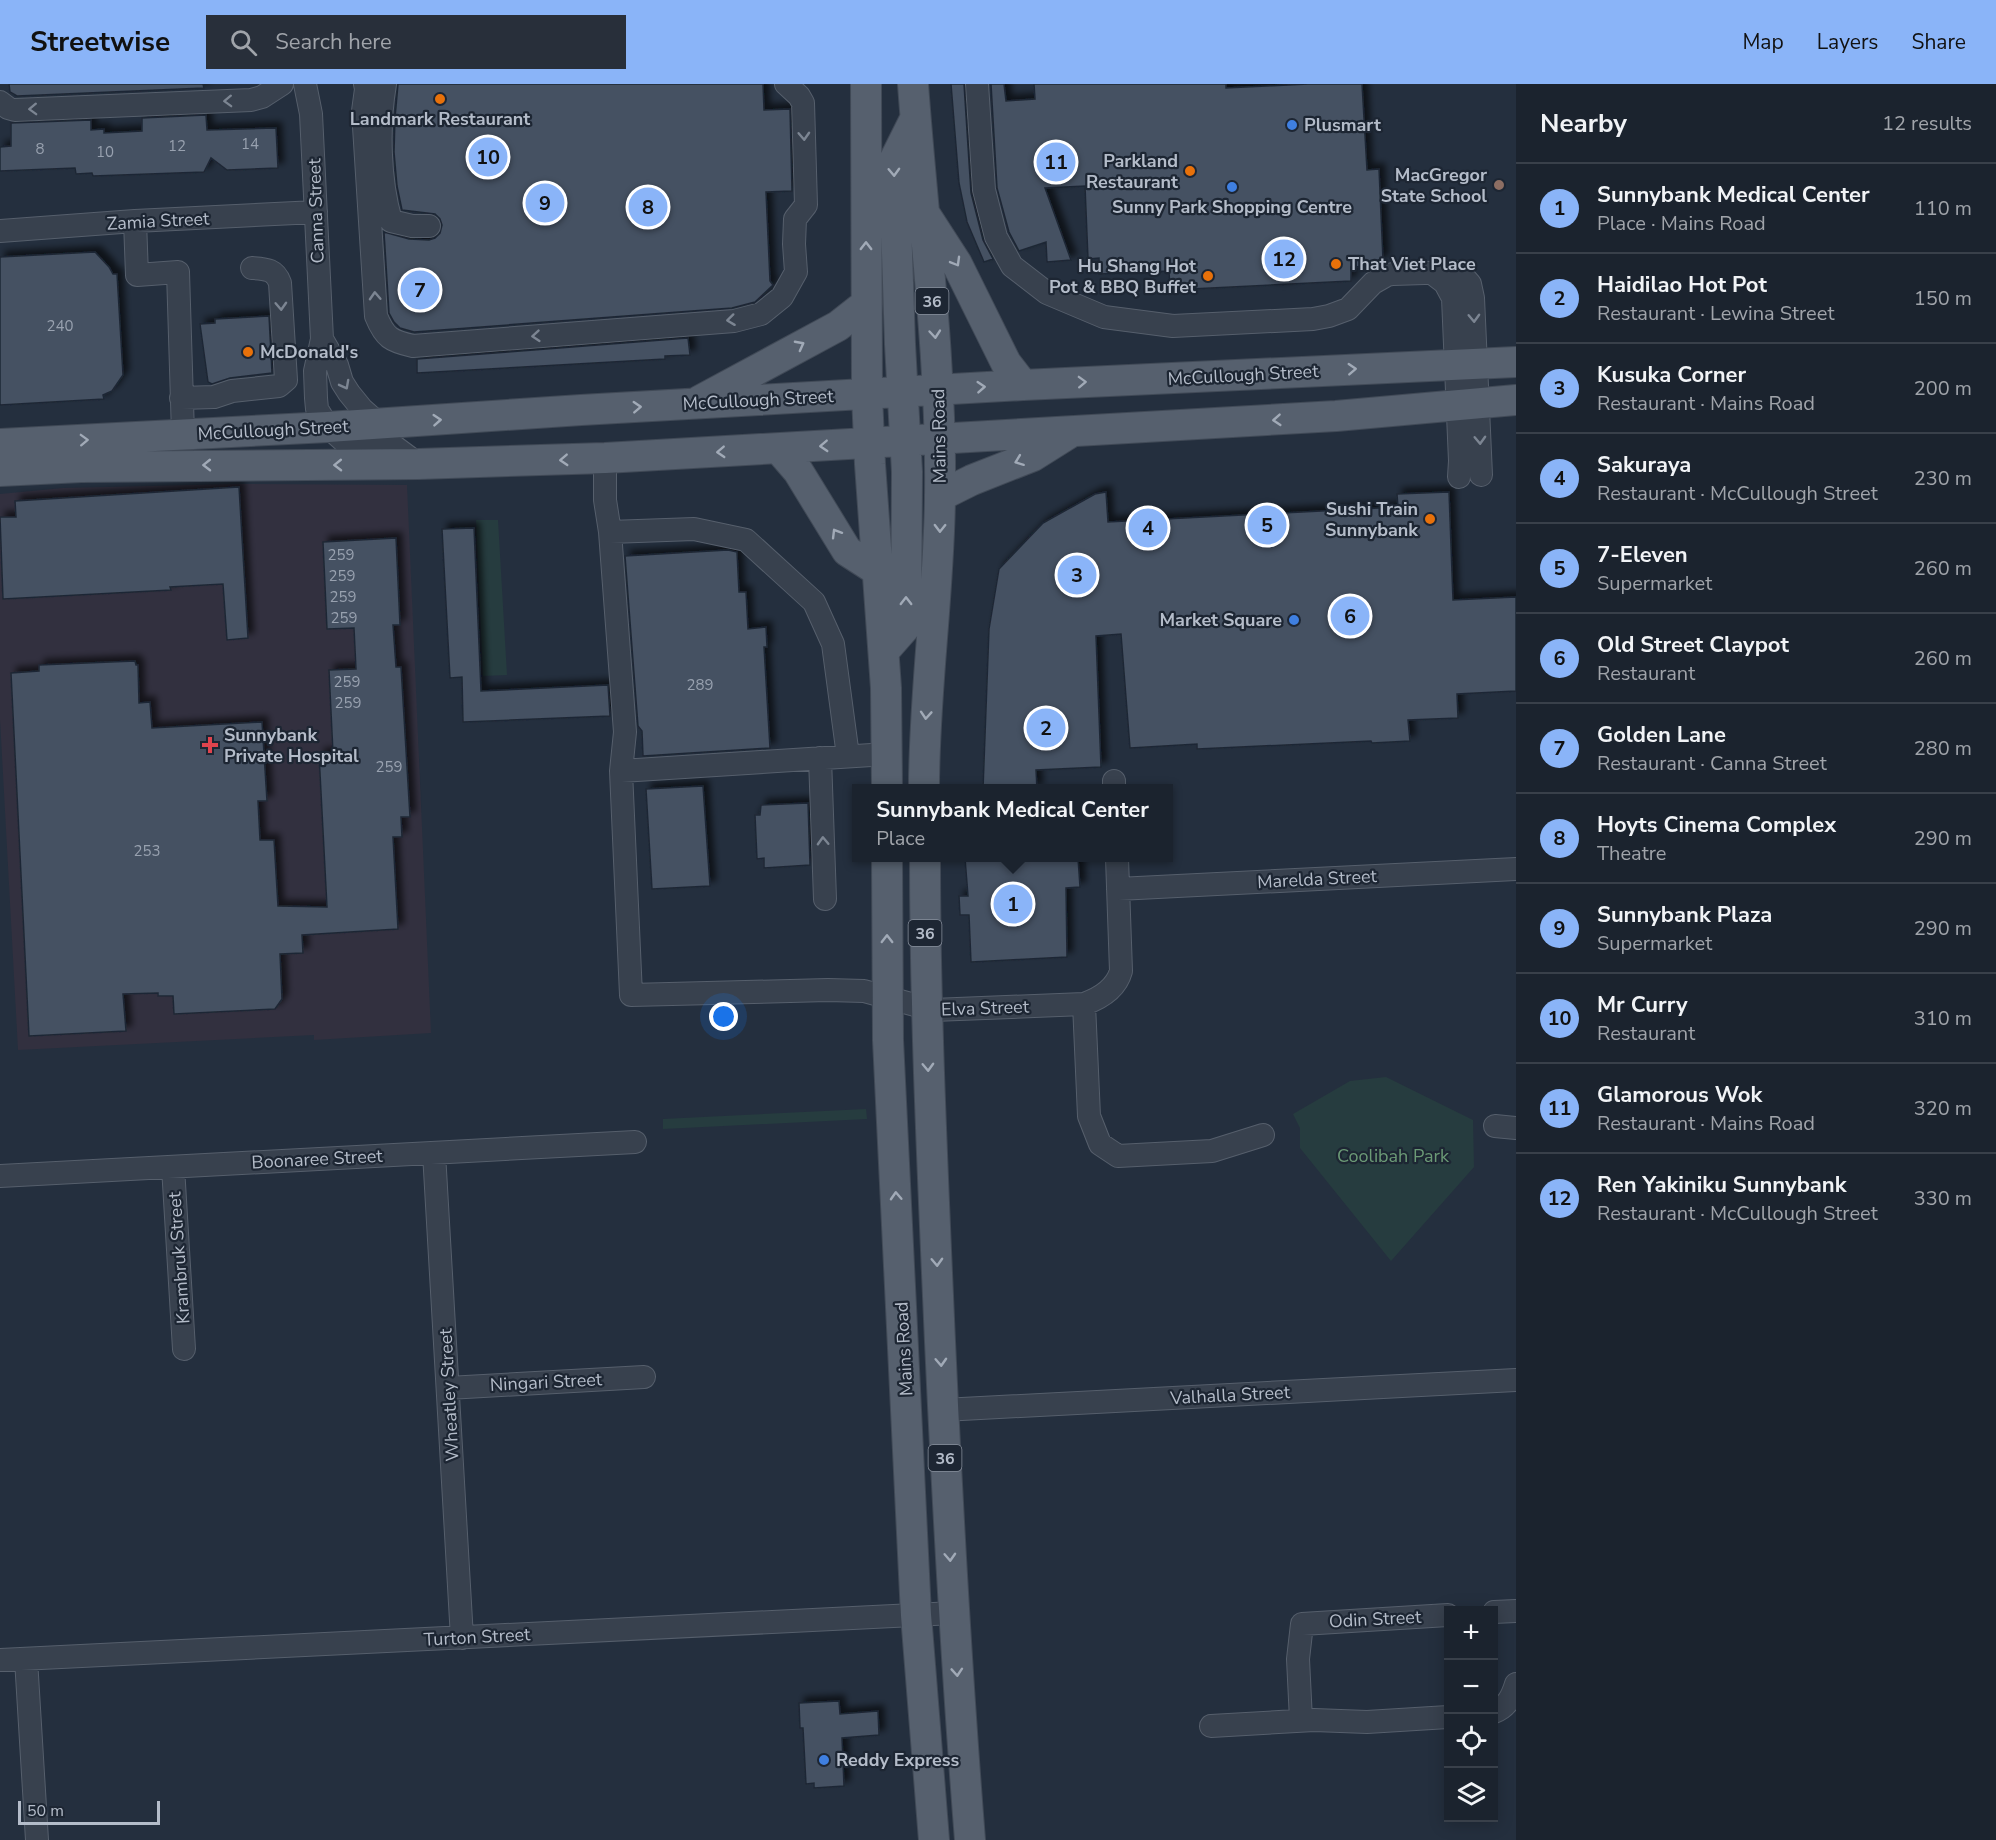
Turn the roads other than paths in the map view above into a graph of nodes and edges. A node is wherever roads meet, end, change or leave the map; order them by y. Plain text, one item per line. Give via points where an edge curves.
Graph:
1 (282, 84) edge
2 (305, 84) edge
3 (786, 84) edge
4 (866, 84) edge
5 (913, 84) edge
6 (977, 84) edge
7 (372, 86) edge
8 (0, 102) edge
9 (372, 109) junction
10 (916, 119) junction
11 (316, 212) junction
12 (924, 213) junction
13 (135, 221) junction
14 (429, 226) dead end
15 (0, 231) edge
16 (252, 268) dead end
17 (866, 304) junction
18 (322, 339) junction
19 (1516, 362) edge
20 (1466, 364) junction
21 (1023, 385) junction
22 (938, 390) junction
23 (903, 392) junction
24 (867, 394) junction
25 (182, 398) junction
26 (1516, 400) edge
27 (694, 404) junction
28 (1468, 405) junction
29 (379, 424) junction
30 (328, 427) junction
31 (1070, 432) junction
32 (183, 434) junction
33 (940, 440) junction
34 (905, 441) junction
35 (869, 443) junction
36 (0, 444) edge
37 (780, 448) junction
38 (605, 458) junction
39 (418, 464) junction
40 (0, 471) edge
41 (1470, 476) dead end
42 (940, 496) junction
43 (610, 532) junction
44 (878, 571) junction
45 (884, 651) junction
46 (887, 754) junction
47 (848, 756) junction
48 (820, 758) junction
49 (621, 771) junction
50 (887, 784) edge
51 (924, 784) edge
52 (887, 862) edge
53 (925, 862) edge
54 (1117, 862) edge
55 (1516, 869) edge
56 (1118, 889) junction
57 (825, 899) dead end
58 (887, 998) junction
59 (1084, 1004) junction
60 (926, 1009) junction
61 (1263, 1135) dead end
62 (635, 1143) dead end
63 (434, 1153) junction
64 (173, 1167) junction
65 (0, 1176) edge
66 (184, 1349) dead end
67 (644, 1377) dead end
68 (1516, 1380) edge
69 (448, 1388) junction
70 (943, 1410) junction
71 (1516, 1611) edge
72 (1498, 1612) edge
73 (954, 1613) junction
74 (916, 1615) junction
75 (1444, 1615) edge
76 (462, 1638) junction
77 (26, 1659) junction
78 (0, 1660) edge
79 (1516, 1684) edge
80 (1498, 1710) edge
81 (1444, 1717) edge
82 (1301, 1720) junction
83 (1211, 1726) dead end
84 (37, 1840) edge
85 (934, 1840) edge
86 (970, 1840) edge

1 -> 8 street via 251,100 15,110
2 - 11 street, Canna Street via 311,114
3 -> 9 street via 802,103 806,205 795,219 796,272 782,297 761,314 734,321 413,346 388,338 376,316
17 -> 4 main road
5 - 10 main road, Mains Road / 36
6 - 20 street via 984,190 996,237 1012,266 1047,293 1104,317 1173,326 1313,319 1348,309 1387,274 1432,273 1445,283 1453,298
7 - 9 street
9 - 14 street via 381,127 385,201 391,221
10 - 12 main road, Mains Road / 36
10 -> 23 main road via 894,161
11 - 13 street, Zamia Street
11 - 18 street, Canna Street
12 -> 21 main road via 957,264 1006,363
12 -> 22 main road, Mains Road / 36
13 - 15 street, Zamia Street
13 - 25 street via 137,275 178,272
16 -> 25 street via 269,270 280,283 286,380 279,386
17 - 24 main road
27 -> 17 main road via 838,326
18 -> 29 street, Canna Street via 345,387
18 - 30 street, Canna Street via 315,371 316,398 317,409
19 - 20 main road, McCullough Street
21 -> 20 main road, McCullough Street
20 - 28 street
22 -> 21 main road, McCullough Street
22 - 23 main road, McCullough Street
22 - 33 main road, Mains Road / 36
23 - 24 main road, McCullough Street
23 - 34 main road
24 - 27 main road, McCullough Street
24 - 35 main road
25 - 32 street
26 - 28 main road, McCullough Street
29 -> 27 main road, McCullough Street
28 -> 31 main road, McCullough Street
28 - 41 street
29 - 30 main road, McCullough Street
30 - 32 main road, McCullough Street
30 - 39 street, Canna Street via 351,445 395,447
31 - 33 main road, McCullough Street
31 -> 42 main road via 1033,456
36 -> 32 main road, McCullough Street
33 - 34 main road, McCullough Street
33 - 42 main road, Mains Road / 36
34 - 35 main road, McCullough Street
45 -> 34 main road via 906,626
35 -> 37 main road, McCullough Street
35 - 44 main road
37 -> 38 main road, McCullough Street
44 -> 37 main road via 847,551
38 -> 39 main road, McCullough Street
38 - 43 street
39 -> 40 main road, McCullough Street
42 -> 51 main road, Mains Road / 36
43 - 47 street via 693,529 746,540 814,602 833,644
43 - 49 street via 625,732
44 - 45 main road
45 - 46 main road
46 - 47 street
46 - 50 main road
47 - 48 street
48 - 49 street
57 -> 48 street
49 - 58 street, Elva Street via 632,995 828,990 864,991
58 -> 52 main road, Mains Road / 36
53 - 60 main road, Mains Road / 36
54 - 56 street
55 - 56 street, Marelda Street
56 - 59 street via 1122,962 1119,978 1107,992
58 - 60 street, Elva Street
74 -> 58 main road, Mains Road / 36
59 - 60 street, Elva Street
59 - 61 street via 1089,1116 1100,1144 1118,1156 1212,1151
60 -> 70 main road, Mains Road / 36
62 - 63 street, Boonaree Street
63 - 64 street, Boonaree Street
63 - 69 street, Wheatley Street
64 - 65 street, Boonaree Street
64 - 66 street, Krambruk Street
67 - 69 street, Ningari Street
68 - 70 street, Valhalla Street
69 - 76 street, Wheatley Street
70 -> 73 main road, Mains Road / 36
71 - 72 street
73 - 74 street, Turton Street
73 -> 86 main road, Mains Road / 36
74 - 76 street, Turton Street
74 - 85 main road, Mains Road / 36
75 - 82 street, Odin Street via 1302,1624 1298,1659
76 - 77 street, Turton Street
77 - 78 street, Turton Street
77 - 84 street
79 - 80 street via 1511,1700
81 - 82 street via 1367,1722
82 - 83 street

